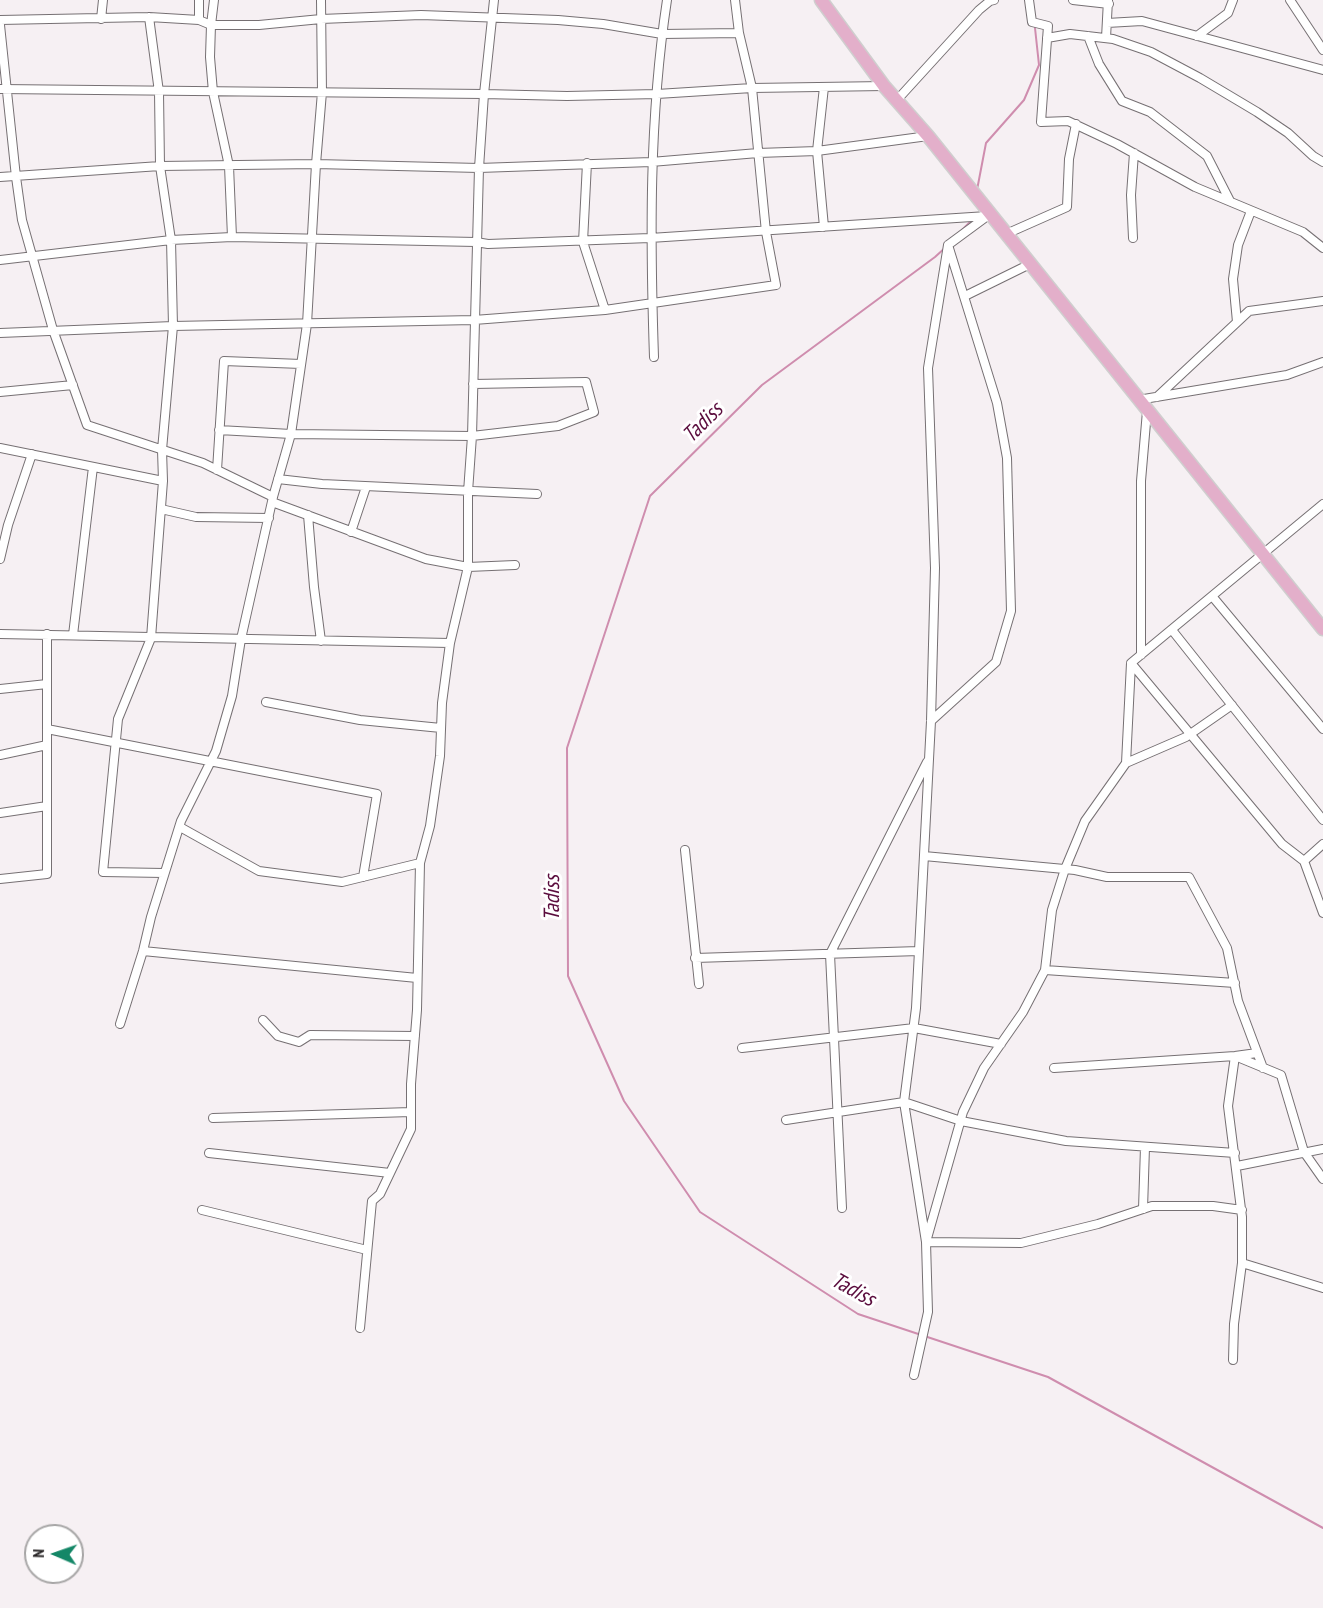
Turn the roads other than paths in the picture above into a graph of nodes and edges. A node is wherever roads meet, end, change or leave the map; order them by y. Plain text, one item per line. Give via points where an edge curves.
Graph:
1 (103, 0) edge
2 (199, 0) edge
3 (214, 0) edge
4 (321, 0) edge
5 (494, 0) edge
6 (667, 0) edge
7 (735, 0) edge
8 (820, 0) edge
9 (994, 0) edge
10 (1029, 0) edge
11 (1073, 0) edge
12 (1233, 0) edge
13 (1290, 0) edge
14 (1109, 2) edge
15 (149, 17) junction
16 (492, 18) junction
17 (101, 19) junction
18 (321, 19) junction
19 (0, 20) edge
20 (199, 20) junction
21 (1107, 23) junction
22 (0, 25) edge
23 (211, 25) junction
24 (739, 33) junction
25 (662, 34) junction
26 (1088, 36) junction
27 (1197, 36) junction
28 (1047, 38) junction
29 (1106, 38) junction
30 (1319, 39) edge
31 (1323, 50) edge
32 (1323, 70) edge
33 (884, 86) junction
34 (824, 87) junction
35 (752, 88) junction
36 (3, 89) edge
37 (159, 92) junction
38 (213, 92) junction
39 (322, 92) junction
40 (484, 94) junction
41 (657, 94) junction
42 (897, 100) junction
43 (1076, 124) junction
44 (928, 136) junction
45 (817, 151) junction
46 (758, 153) junction
47 (1134, 153) junction
48 (651, 162) junction
49 (1323, 162) edge
50 (316, 164) junction
51 (587, 164) junction
52 (160, 166) junction
53 (229, 166) junction
54 (479, 168) junction
55 (0, 177) edge
56 (16, 177) junction
57 (1230, 201) junction
58 (1251, 211) junction
59 (988, 215) junction
60 (824, 227) junction
61 (766, 232) junction
62 (1006, 234) junction
63 (232, 237) junction
64 (312, 238) junction
65 (650, 238) junction
66 (1133, 238) dead end
67 (171, 240) junction
68 (476, 242) junction
69 (583, 242) junction
70 (948, 245) junction
71 (1323, 248) edge
72 (34, 256) junction
73 (0, 260) edge
74 (1030, 264) junction
75 (965, 296) junction
76 (1323, 301) edge
77 (652, 304) junction
78 (605, 310) junction
79 (474, 320) junction
80 (1237, 322) junction
81 (307, 324) junction
82 (173, 326) junction
83 (54, 330) junction
84 (0, 333) edge
85 (654, 357) dead end
86 (1323, 362) edge
87 (301, 364) junction
88 (473, 384) junction
89 (72, 385) junction
90 (0, 392) edge
91 (1157, 396) junction
92 (1138, 400) junction
93 (1147, 411) junction
94 (219, 430) junction
95 (291, 434) junction
96 (472, 436) junction
97 (0, 448) edge
98 (162, 450) junction
99 (32, 454) junction
100 (93, 466) junction
101 (217, 470) junction
102 (278, 479) junction
103 (163, 481) junction
104 (366, 487) junction
105 (468, 492) junction
106 (537, 494) dead end
107 (272, 499) junction
108 (1323, 504) edge
109 (161, 509) junction
110 (308, 515) junction
111 (269, 518) junction
112 (351, 532) junction
113 (1262, 555) junction
114 (0, 559) edge
115 (515, 565) dead end
116 (468, 567) junction
117 (1212, 596) junction
118 (1323, 629) edge
119 (1172, 630) junction
120 (0, 634) edge
121 (47, 634) junction
122 (73, 634) junction
123 (151, 638) junction
124 (241, 639) junction
125 (321, 641) junction
126 (450, 643) junction
127 (1142, 655) junction
128 (1131, 663) junction
129 (47, 684) junction
130 (0, 689) edge
131 (266, 702) dead end
132 (1232, 705) junction
133 (932, 721) junction
134 (441, 728) junction
135 (47, 729) junction
136 (1323, 729) edge
137 (1191, 734) junction
138 (116, 743) junction
139 (47, 745) junction
140 (0, 755) edge
141 (929, 758) junction
142 (211, 762) junction
143 (1126, 763) junction
144 (47, 806) junction
145 (0, 813) edge
146 (1323, 820) edge
147 (180, 827) junction
148 (1323, 844) edge
149 (685, 850) dead end
150 (924, 855) junction
151 (1304, 861) junction
152 (420, 863) junction
153 (1065, 869) junction
154 (164, 873) junction
155 (363, 877) junction
156 (0, 879) edge
157 (1323, 913) edge
158 (143, 951) junction
159 (919, 951) junction
160 (830, 954) junction
161 (695, 958) junction
162 (1045, 970) junction
163 (417, 978) junction
164 (699, 984) dead end
165 (1235, 984) junction
166 (263, 1020) dead end
167 (120, 1024) dead end
168 (914, 1028) junction
169 (415, 1036) junction
170 (835, 1038) junction
171 (1001, 1044) junction
172 (742, 1048) dead end
173 (1257, 1053) junction
174 (1235, 1056) junction
175 (1054, 1068) dead end
176 (1263, 1068) junction
177 (904, 1102) junction
178 (411, 1112) junction
179 (836, 1112) junction
180 (213, 1118) dead end
181 (786, 1120) dead end
182 (961, 1121) junction
183 (1144, 1147) junction
184 (1323, 1149) edge
185 (1304, 1152) junction
186 (209, 1153) dead end
187 (1235, 1153) junction
188 (1237, 1166) junction
189 (390, 1173) junction
190 (1323, 1179) edge
191 (842, 1208) dead end
192 (1143, 1209) junction
193 (202, 1210) dead end
194 (1242, 1210) junction
195 (926, 1242) junction
196 (367, 1250) junction
197 (1242, 1263) junction
198 (1323, 1287) edge
199 (360, 1328) dead end
200 (1233, 1360) dead end
201 (914, 1375) dead end

1 - 17 street
2 - 20 street
3 - 23 street
4 - 18 street
5 - 16 street
6 - 25 street
7 - 24 street
8 - 33 main road
9 - 42 street via 979,10
10 - 28 street via 1032,22 1048,26
11 - 14 street
12 - 27 street via 1227,13
13 - 30 street
14 - 21 street
15 - 17 street
15 - 20 street
15 - 37 street
16 - 18 street via 421,15
16 - 25 street via 592,23
16 - 40 street
17 - 19 street
18 - 23 street
18 - 39 street
20 - 23 street
21 - 27 street via 1142,21
21 - 29 street
22 - 36 street
23 - 38 street
24 - 25 street
24 - 35 street
25 - 41 street
26 - 28 street
26 - 29 street
26 - 57 street via 1099,64 1122,101 1150,112 1207,156
27 - 32 street
28 - 43 street via 1041,122
29 - 49 street via 1151,52 1200,78 1280,128
30 - 31 street
33 - 34 street
33 - 42 main road
34 - 35 street
34 - 45 street
35 - 41 street
35 - 46 street
36 - 37 street
36 - 56 street
37 - 38 street
37 - 52 street
38 - 39 street
38 - 53 street
39 - 40 street
39 - 50 street
40 - 41 street
40 - 54 street
41 - 48 street
42 - 44 main road
43 - 47 street
43 - 62 street via 1068,159 1067,207
44 - 45 street
44 - 59 main road
45 - 46 street
45 - 60 street
46 - 48 street
46 - 61 street
47 - 57 street via 1195,187
47 - 66 street
48 - 51 street
48 - 65 street
50 - 53 street
50 - 54 street
50 - 64 street
51 - 54 street
51 - 69 street
52 - 53 street
52 - 56 street
52 - 67 street
53 - 63 street
54 - 68 street
55 - 56 street
56 - 72 street via 22,220
57 - 58 street
58 - 71 street via 1303,232
58 - 80 street via 1238,245 1233,279
59 - 60 street
59 - 62 main road
59 - 70 street
60 - 61 street
61 - 65 street
61 - 77 street via 776,285
62 - 74 main road
63 - 64 street
63 - 67 street
64 - 68 street
64 - 81 street
65 - 69 street
65 - 77 street
67 - 72 street
67 - 82 street
68 - 69 street
68 - 79 street
69 - 78 street
70 - 75 street
70 - 133 street via 928,368 935,568
72 - 73 street
72 - 83 street
74 - 75 street
74 - 92 main road
75 - 133 street via 997,403 1007,458 1011,611 996,662
76 - 80 street via 1249,311
77 - 78 street
77 - 85 street
78 - 79 street
79 - 81 street
79 - 88 street
80 - 91 street
81 - 82 street
81 - 87 street
82 - 83 street
82 - 98 street
83 - 84 street
83 - 89 street
86 - 91 street via 1287,375
87 - 94 street via 224,361
87 - 95 street
88 - 96 street
88 - 96 street via 586,382 594,412 558,426
89 - 90 street
89 - 98 street via 87,425
91 - 92 street
92 - 93 main road
93 - 113 main road
93 - 127 street via 1142,481
94 - 95 street
94 - 101 street
95 - 96 street
95 - 102 street
96 - 105 street
97 - 99 street
98 - 101 street
98 - 103 street
99 - 100 street
99 - 114 street
100 - 103 street
100 - 122 street
101 - 107 street
102 - 104 street
102 - 107 street
103 - 109 street
104 - 105 street
104 - 112 street
105 - 106 street
105 - 116 street
107 - 110 street
107 - 111 street
108 - 113 street
109 - 111 street via 196,517
109 - 123 street
110 - 112 street
110 - 125 street
111 - 124 street
112 - 116 street via 426,559
113 - 117 street
113 - 118 main road
115 - 116 street
116 - 126 street
117 - 119 street
117 - 136 street
119 - 127 street
119 - 132 street
120 - 121 street
121 - 122 street
121 - 129 street
122 - 123 street
123 - 124 street
123 - 138 street via 118,719
124 - 125 street
124 - 142 street via 232,696
125 - 126 street
126 - 134 street
127 - 128 street
128 - 137 street
128 - 143 street
129 - 130 street
129 - 135 street
131 - 134 street via 360,720
132 - 137 street
132 - 146 street
133 - 141 street
134 - 152 street via 430,826
135 - 138 street
135 - 139 street
137 - 143 street
137 - 151 street via 1282,844
138 - 142 street
138 - 154 street via 103,872
139 - 140 street
139 - 144 street
141 - 150 street
141 - 160 street
142 - 147 street
142 - 155 street via 377,794
143 - 153 street via 1085,821
144 - 145 street
144 - 156 street via 47,874
147 - 154 street
147 - 155 street via 259,871 342,882
148 - 151 street
149 - 161 street
150 - 153 street
150 - 159 street
151 - 157 street
152 - 155 street
152 - 163 street
153 - 162 street via 1052,910
153 - 165 street via 1107,877 1189,877 1227,948
154 - 158 street
158 - 163 street
158 - 167 street
159 - 160 street
159 - 168 street
160 - 161 street
160 - 170 street
161 - 164 street
162 - 165 street
162 - 171 street
163 - 169 street
165 - 173 street
166 - 169 street via 278,1036 300,1042 310,1035
168 - 170 street
168 - 171 street
168 - 177 street
169 - 178 street
170 - 172 street
170 - 179 street
171 - 182 street via 984,1068
173 - 174 street
173 - 176 street
174 - 175 street
174 - 176 street
174 - 187 street via 1228,1106
176 - 185 street via 1281,1075
177 - 179 street
177 - 182 street
177 - 195 street
178 - 180 street
178 - 189 street via 411,1129
179 - 181 street
179 - 191 street
182 - 183 street via 1066,1141
182 - 195 street
183 - 187 street
183 - 192 street
184 - 185 street
185 - 188 street
185 - 190 street
186 - 189 street
187 - 188 street
188 - 194 street
189 - 196 street via 372,1201
192 - 194 street via 1213,1206
192 - 195 street via 1021,1243
193 - 196 street
194 - 197 street
195 - 201 street via 928,1312
196 - 199 street
197 - 198 street
197 - 200 street

